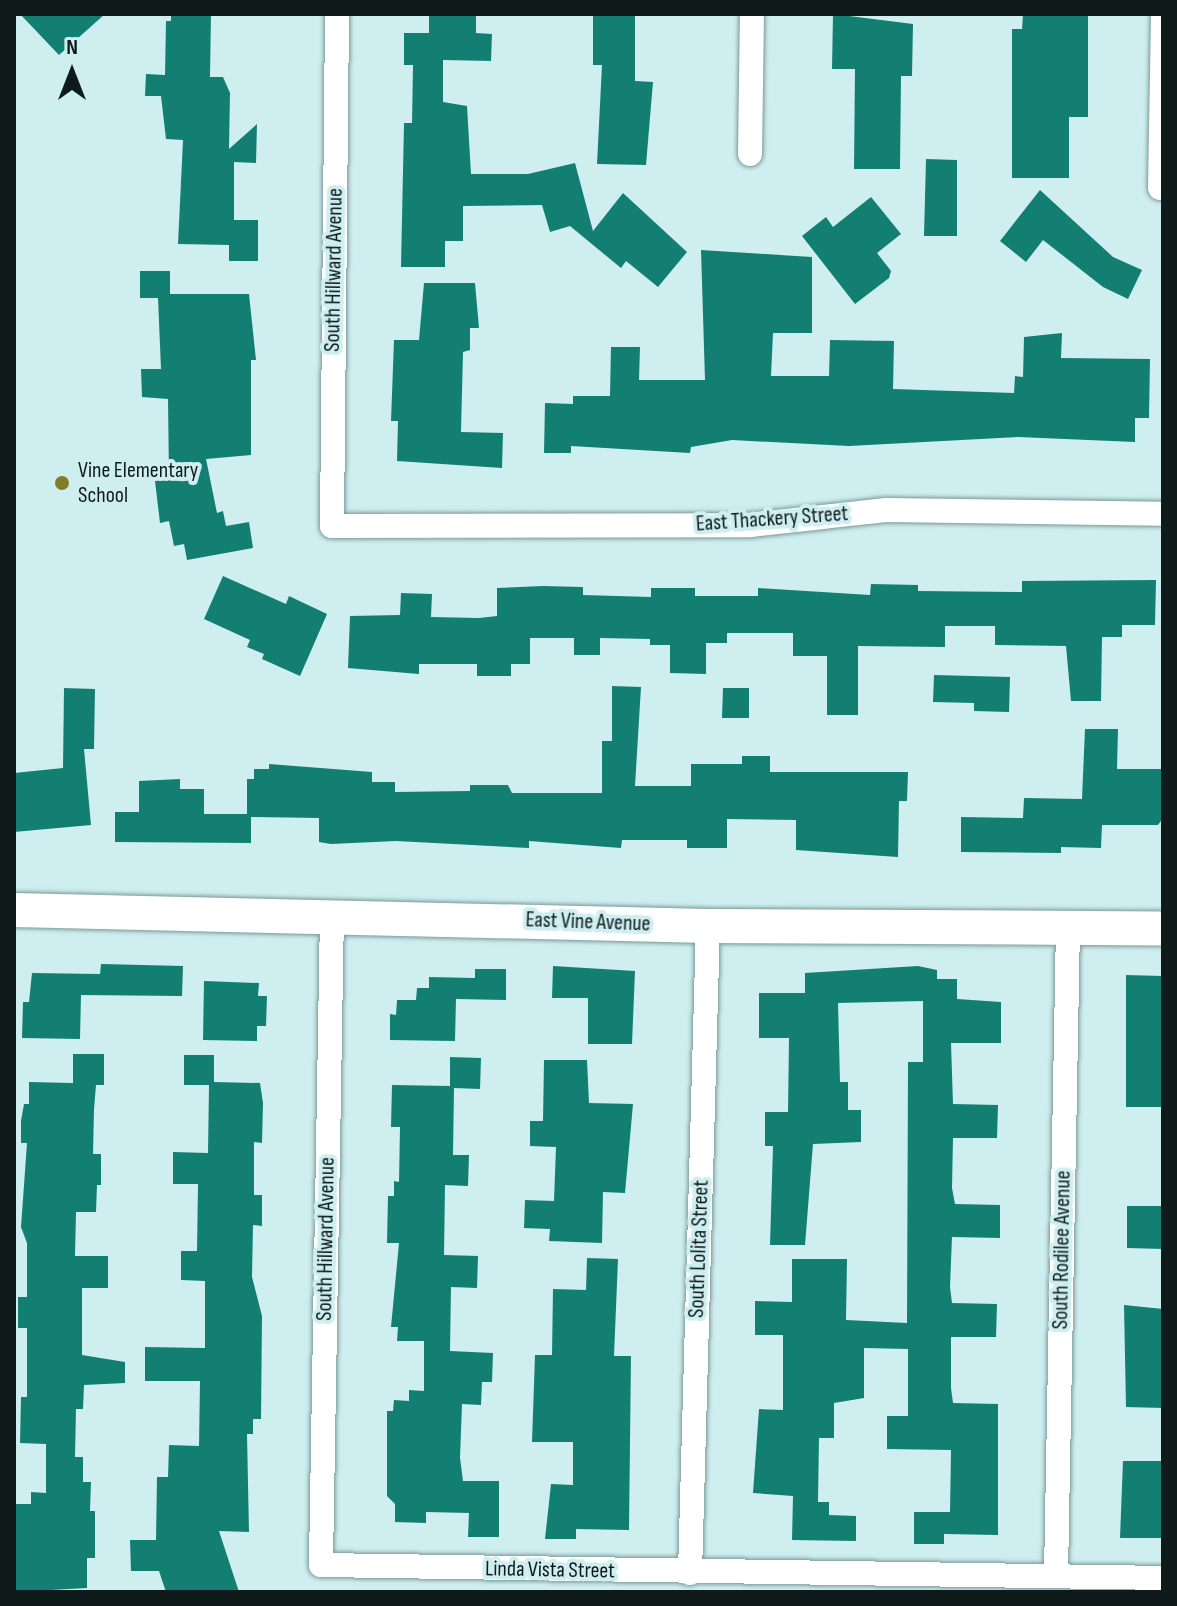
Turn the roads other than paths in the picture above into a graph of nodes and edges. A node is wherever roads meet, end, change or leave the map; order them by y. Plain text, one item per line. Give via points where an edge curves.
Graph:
1 (337, 14) edge
2 (752, 14) edge
3 (1163, 14) edge
4 (750, 154) dead end
5 (1160, 188) dead end
6 (1163, 514) edge
7 (332, 526) joint
8 (14, 910) edge
9 (332, 913) junction
10 (708, 926) junction
11 (1068, 926) junction
12 (1163, 928) edge
13 (321, 1565) joint
14 (690, 1573) junction
15 (1056, 1575) junction
16 (1163, 1578) edge

1 - 7 street, South Hillward Avenue
2 - 4 street
3 - 5 street
6 - 7 street, East Thackery Street via 886,510 750,525
8 - 9 street, East Vine Avenue
9 - 10 street, East Vine Avenue
9 - 13 street, South Hillward Avenue
10 - 11 street, East Vine Avenue
10 - 14 street, South Lolita Street
11 - 12 street, East Vine Avenue
11 - 15 street, South Rodilee Avenue
13 - 14 street, Linda Vista Street
14 - 15 street, Linda Vista Street
15 - 16 street, Linda Vista Street

